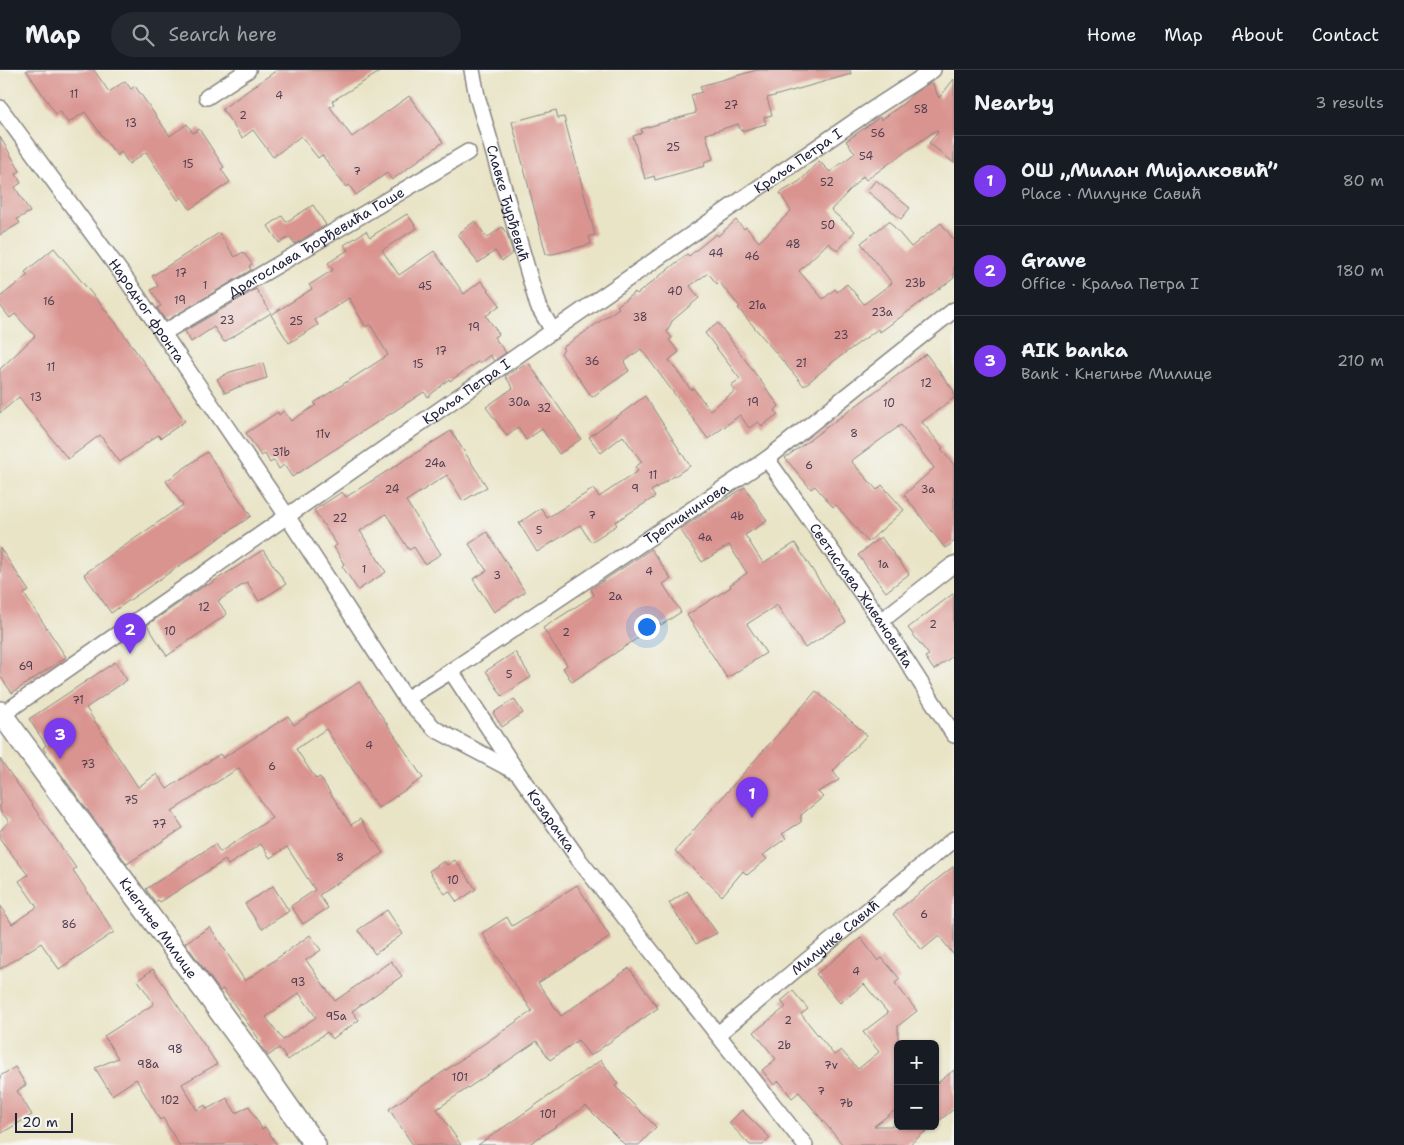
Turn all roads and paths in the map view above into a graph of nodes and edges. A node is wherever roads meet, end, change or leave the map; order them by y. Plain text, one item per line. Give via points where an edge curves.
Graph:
1 (248, 70) edge
2 (472, 70) edge
3 (933, 70) edge
4 (207, 97) dead end
5 (0, 108) edge
6 (468, 152) dead end
7 (954, 310) edge
8 (553, 331) junction
9 (163, 333) junction
10 (766, 459) junction
11 (287, 516) junction
12 (954, 564) edge
13 (881, 620) junction
14 (451, 671) junction
15 (406, 700) junction
16 (1, 714) edge
17 (954, 735) edge
18 (518, 773) junction
19 (954, 839) edge
20 (718, 1034) junction
21 (315, 1145) edge
22 (805, 1145) edge

1 - 4 street
2 - 8 street, Славке Ђурђевић via 538,306
3 - 8 street, Краља Петра I
5 - 9 street, Народног фронта
6 - 9 street, Драгослава Ђорђевића Гоше
7 - 10 street, Трепчанинова
8 - 11 street, Краља Петра I
9 - 11 street, Народног фронта
10 - 13 street, Светислава Живановића
10 - 14 street, Трепчанинова
11 - 15 street, Козарачка
11 - 16 street, Краља Петра I
12 - 13 street
13 - 17 street, Светислава Живановића
14 - 15 street, Трепчанинова
14 - 18 street
15 - 18 street, Козарачка via 434,729
16 - 21 street, Кнегиње Милице
18 - 20 street, Козарачка via 580,861
19 - 20 street, Милунке Савић
20 - 22 street, Козарачка

